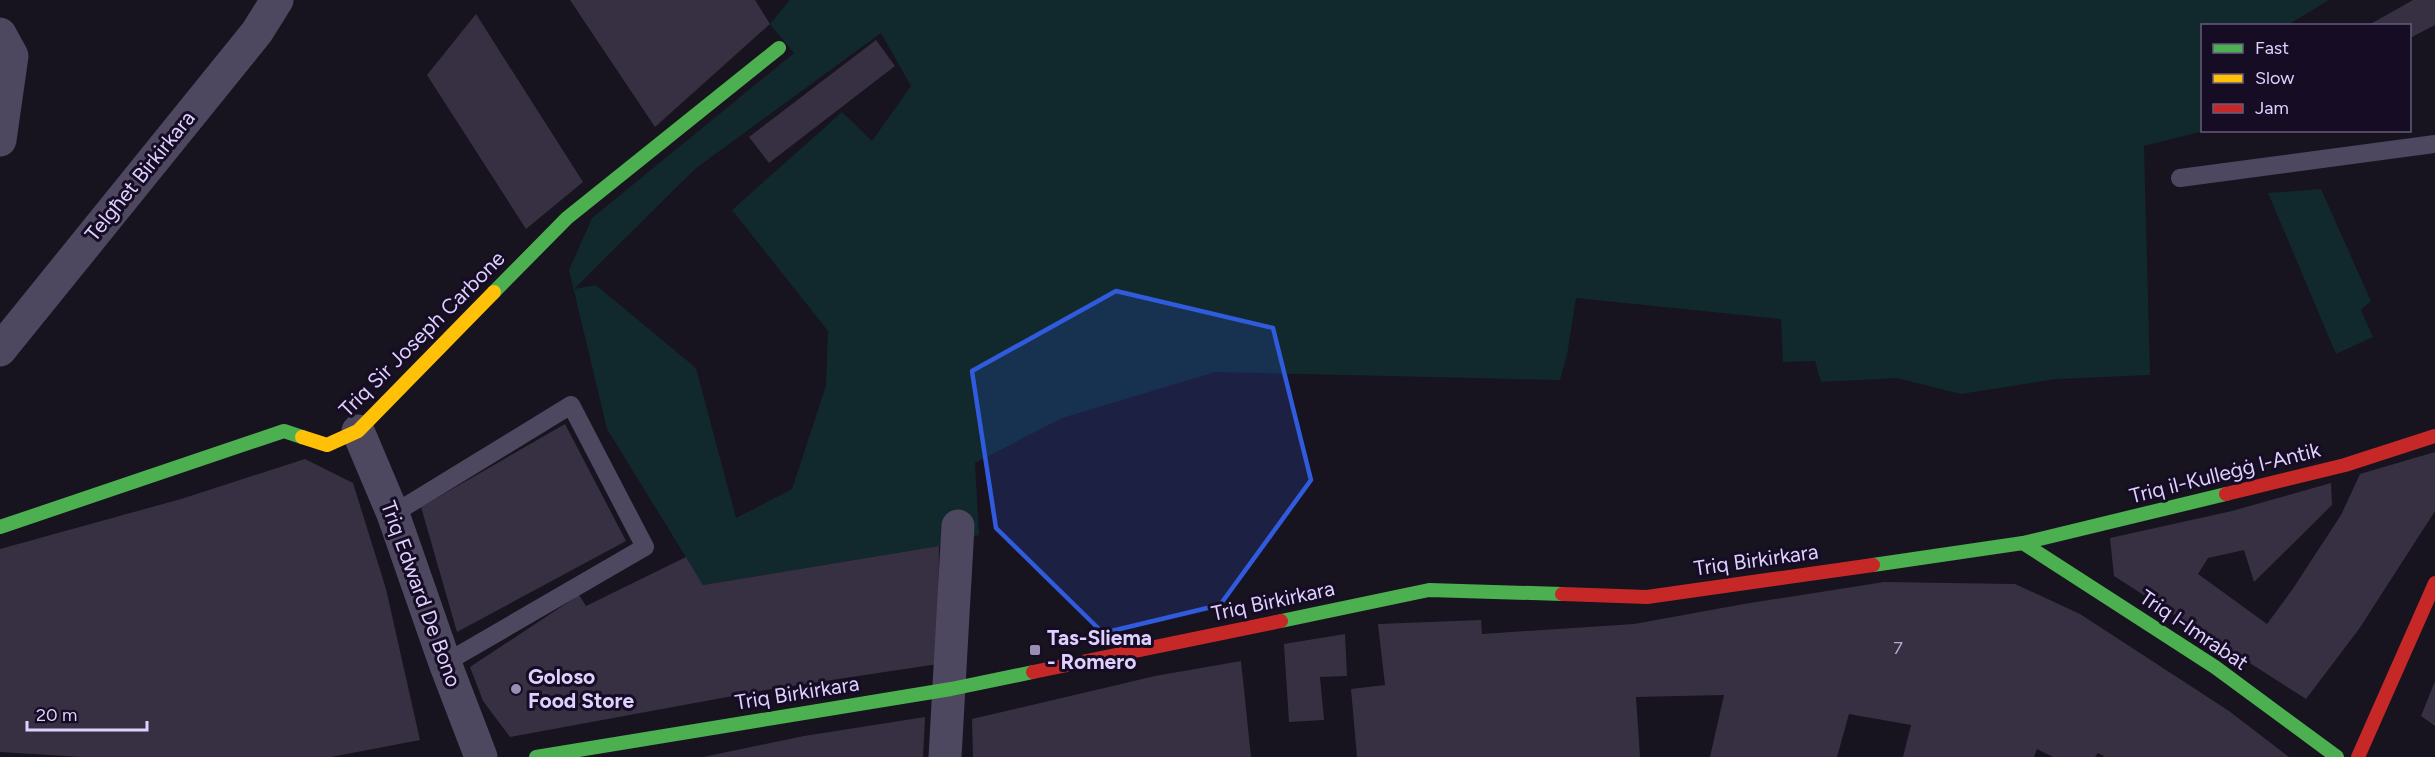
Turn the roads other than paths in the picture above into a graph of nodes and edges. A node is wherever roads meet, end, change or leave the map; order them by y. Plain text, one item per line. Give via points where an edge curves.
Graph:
1 (277, 0) edge
2 (0, 34) edge
3 (779, 48) dead end
4 (0, 140) edge
5 (2435, 144) edge
6 (2180, 178) dead end
7 (0, 350) edge
8 (358, 431) junction
9 (2435, 436) edge
10 (393, 514) junction
11 (958, 526) dead end
12 (0, 527) edge
13 (2023, 543) junction
14 (2435, 583) edge
15 (445, 663) junction
16 (951, 689) junction
17 (481, 757) edge
18 (536, 757) edge
19 (945, 757) edge
20 (2337, 757) edge
21 (2358, 757) edge

1 - 7 street, Telgħet Birkirkara via 257,32
2 - 4 street via 12,56
3 - 8 main road, Triq Sir Joseph Carbone via 567,218
5 - 6 lane
8 - 10 street, Triq Edward De Bono
8 - 12 main road, Triq Sir Joseph Carbone via 327,445 284,431
9 - 13 main road, Triq il-Kulleġġ l-Antik via 2346,465
10 - 15 street, Triq Edward De Bono
10 - 15 lane via 571,405 645,547
11 - 16 street
13 - 16 main road, Triq Birkirkara via 1647,597 1429,590
13 - 20 main road, Triq l-Imrabat via 2216,667
14 - 21 main road
15 - 17 street, Triq Edward De Bono
16 - 18 main road, Triq Birkirkara
16 - 19 street

